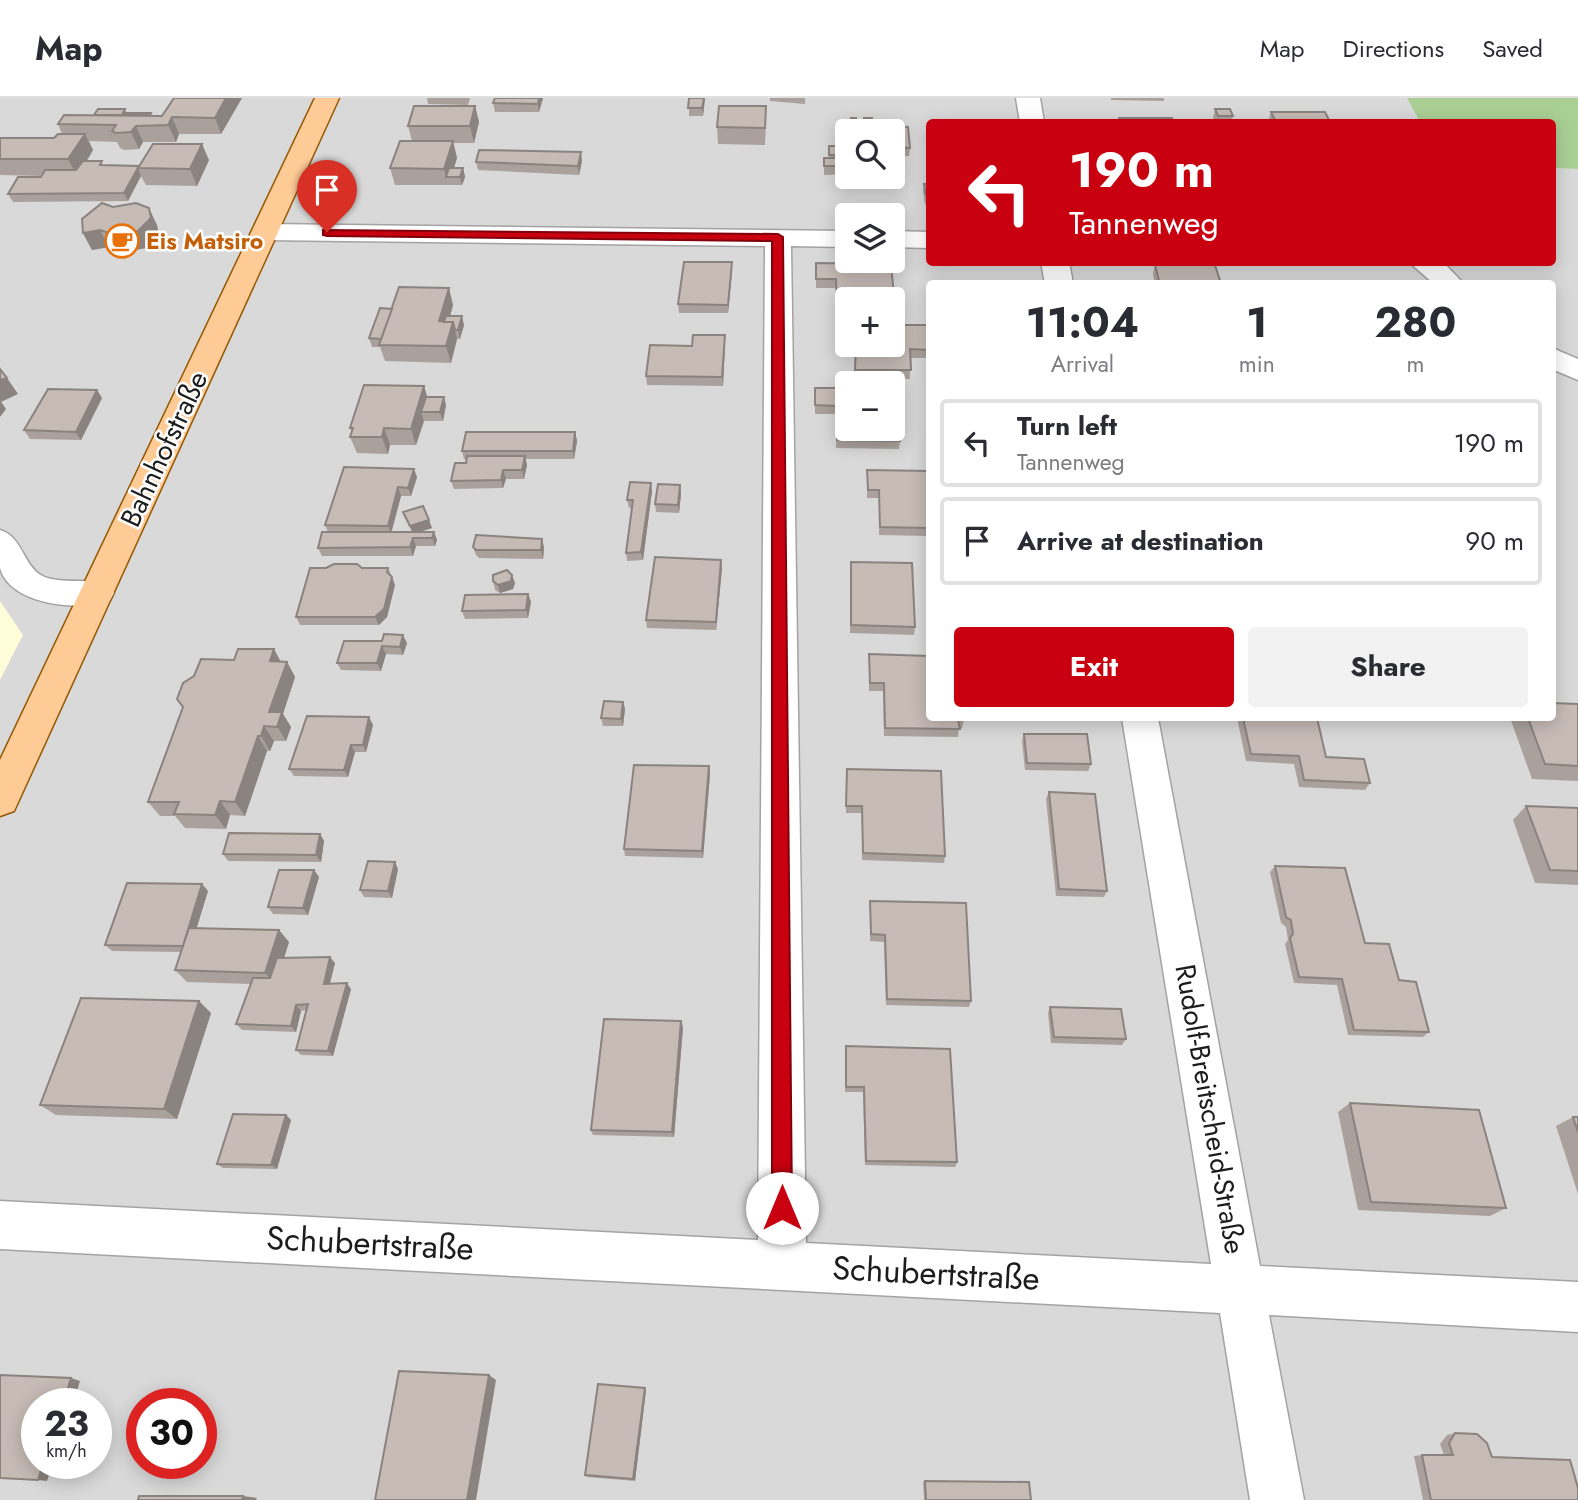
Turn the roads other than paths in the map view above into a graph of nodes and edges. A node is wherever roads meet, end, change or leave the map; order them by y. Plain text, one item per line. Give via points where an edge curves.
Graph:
1 (327, 98) edge
2 (1028, 98) edge
3 (1032, 119) edge
4 (265, 232) junction
5 (778, 237) junction
6 (835, 239) edge
7 (905, 239) edge
8 (926, 240) edge
9 (1430, 266) edge
10 (1446, 280) edge
11 (1556, 359) edge
12 (1578, 371) edge
13 (0, 542) edge
14 (97, 593) junction
15 (1141, 721) edge
16 (0, 800) edge
17 (0, 1225) edge
18 (782, 1264) junction
19 (1242, 1290) junction
20 (1578, 1307) edge
21 (1277, 1500) edge

1 - 4 main road, Bahnhofstraße
2 - 3 street
4 - 5 street
4 - 14 main road, Bahnhofstraße
5 - 6 street
5 - 18 street
7 - 8 street
9 - 10 street
11 - 12 street
13 - 14 street via 27,583 56,592
14 - 16 main road, Bahnhofstraße
15 - 19 street, Rudolf-Breitscheid-Straße
17 - 18 street, Schubertstraße
18 - 19 street, Schubertstraße
19 - 20 street, Schubertstraße
19 - 21 street, Rudolf-Breitscheid-Straße

